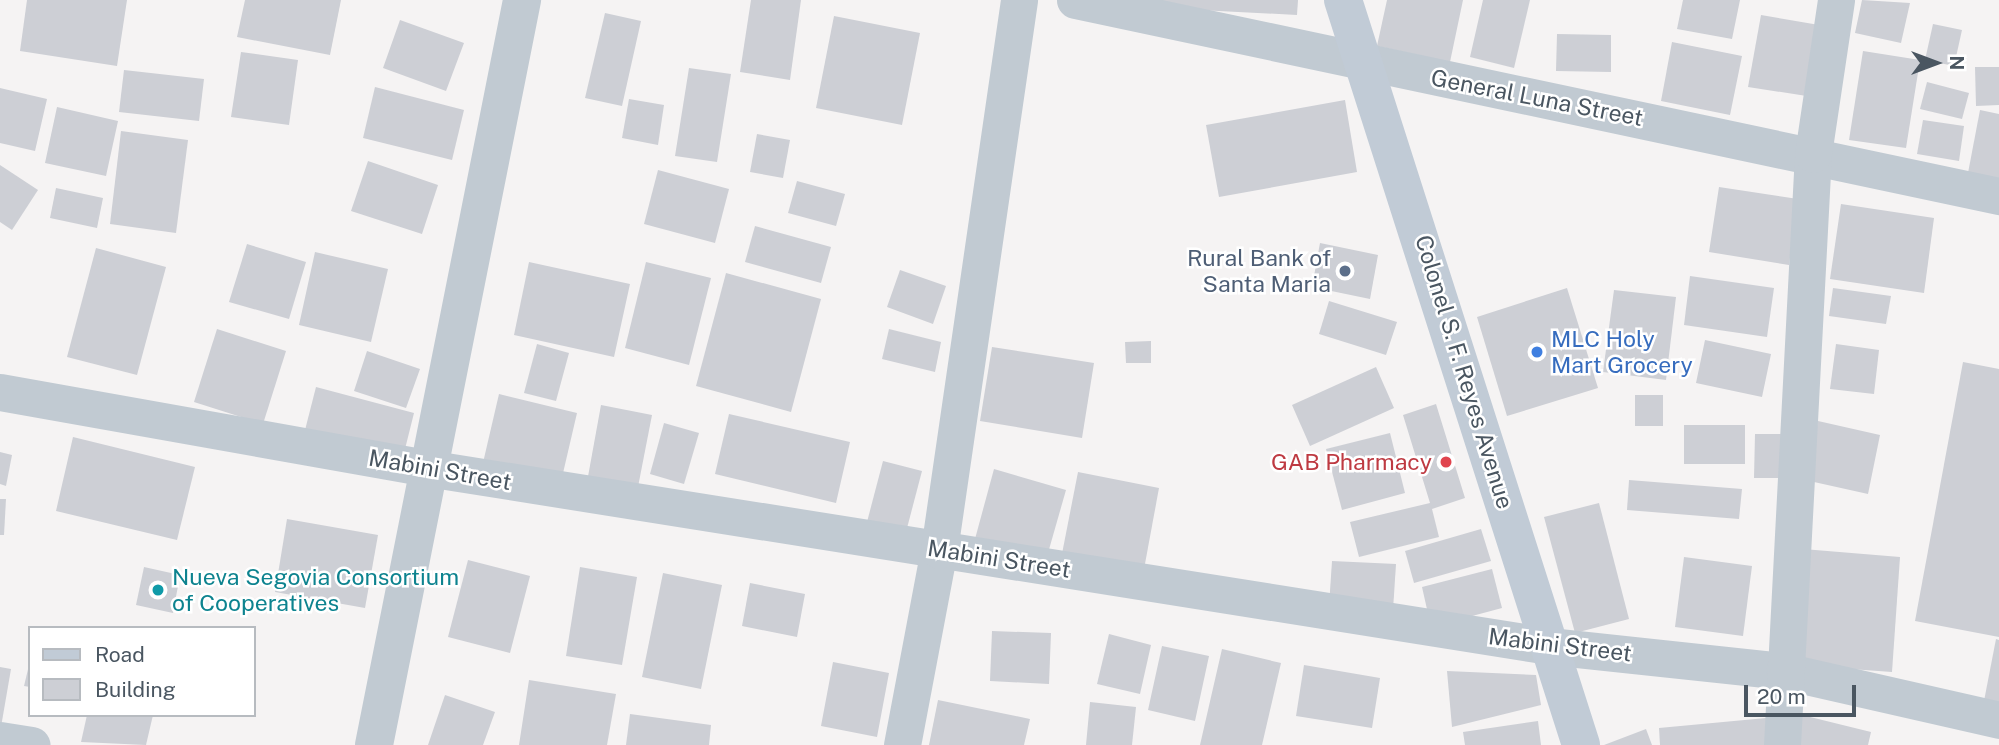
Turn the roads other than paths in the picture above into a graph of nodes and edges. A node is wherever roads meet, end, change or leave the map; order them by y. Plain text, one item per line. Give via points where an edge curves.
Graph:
1 (522, 0) edge
2 (1019, 0) edge
3 (1075, 0) edge
4 (1343, 0) edge
5 (1836, 0) edge
6 (1368, 64) junction
7 (1813, 154) junction
8 (1999, 196) edge
9 (0, 392) edge
10 (433, 470) junction
11 (939, 550) junction
12 (1549, 646) junction
13 (1784, 671) junction
14 (1999, 720) edge
15 (0, 740) edge
16 (32, 745) edge
17 (374, 745) edge
18 (902, 745) edge
19 (1581, 745) edge
20 (1782, 745) edge

1 - 10 street
2 - 11 street
3 - 6 street, General Luna Street
4 - 6 main road, Colonel S. F. Reyes Avenue
5 - 7 street
6 - 7 street, General Luna Street
6 - 12 main road, Colonel S. F. Reyes Avenue
7 - 8 street, General Luna Street
7 - 13 street
9 - 10 street, Mabini Street
10 - 11 street, Mabini Street
10 - 17 street
11 - 12 street, Mabini Street
11 - 18 street
12 - 13 street, Mabini Street
12 - 19 main road, Colonel S. F. Reyes Avenue
13 - 14 street, Mabini Street
13 - 20 street
15 - 16 street

